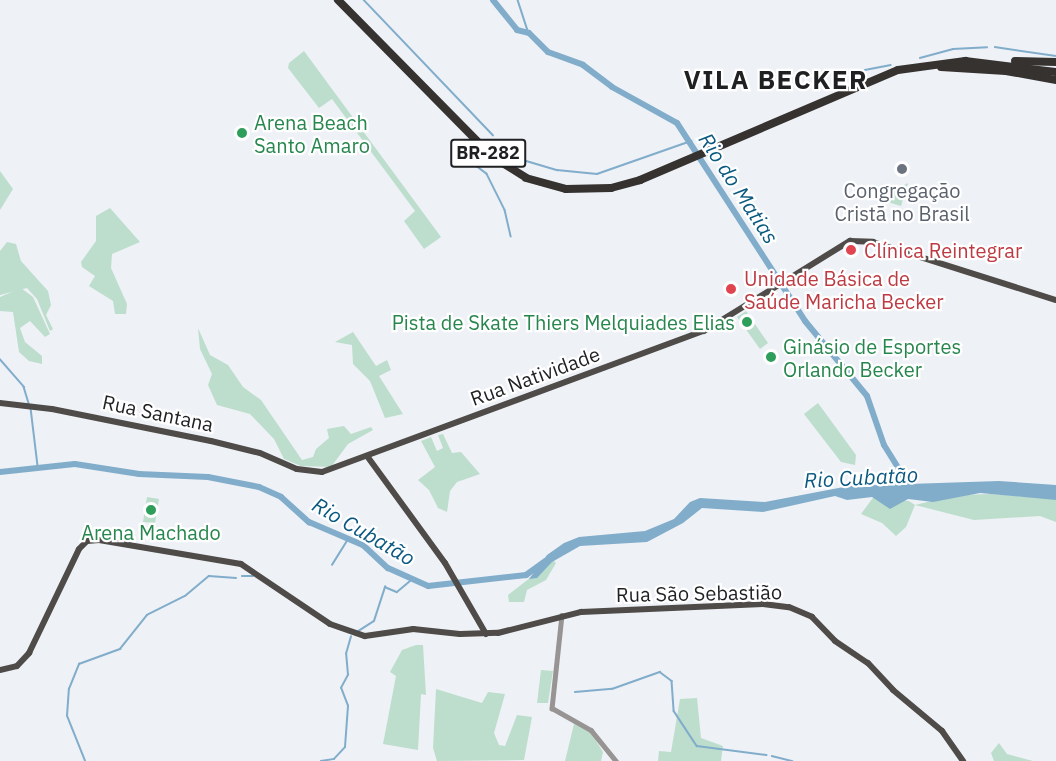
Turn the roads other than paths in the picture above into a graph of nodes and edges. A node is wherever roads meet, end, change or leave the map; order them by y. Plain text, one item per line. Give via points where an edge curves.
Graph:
1 (338, 0) edge
2 (965, 61) junction
3 (1056, 62) edge
4 (922, 65) junction
5 (1056, 72) edge
6 (1056, 80) edge
7 (1056, 300) edge
8 (0, 403) edge
9 (367, 456) junction
10 (306, 471) joint
11 (562, 615) junction
12 (486, 634) junction
13 (0, 670) edge
14 (616, 761) edge
15 (963, 761) edge

1 - 4 highway, BR-282 via 483,149 526,178 566,189 627,184 860,83
2 - 3 highway
2 - 4 highway, BR-282
2 - 5 highway, BR-282
4 - 6 highway via 1006,71
7 - 9 main road, Rua Natividade via 865,241 838,246 704,331
8 - 10 main road, Rua Santana via 61,411 249,449
9 - 10 main road, Rua Natividade via 329,471
9 - 12 main road via 448,568
11 - 12 main road, Rua São Sebastião
11 - 14 street via 552,706 558,714 591,730
11 - 15 main road, Rua São Sebastião via 763,604 796,609 812,617 835,641 868,663 893,690 935,724
12 - 13 main road, Rua São Sebastião via 413,629 381,636 358,635 330,624 241,564 96,540 79,549 29,653 16,666

